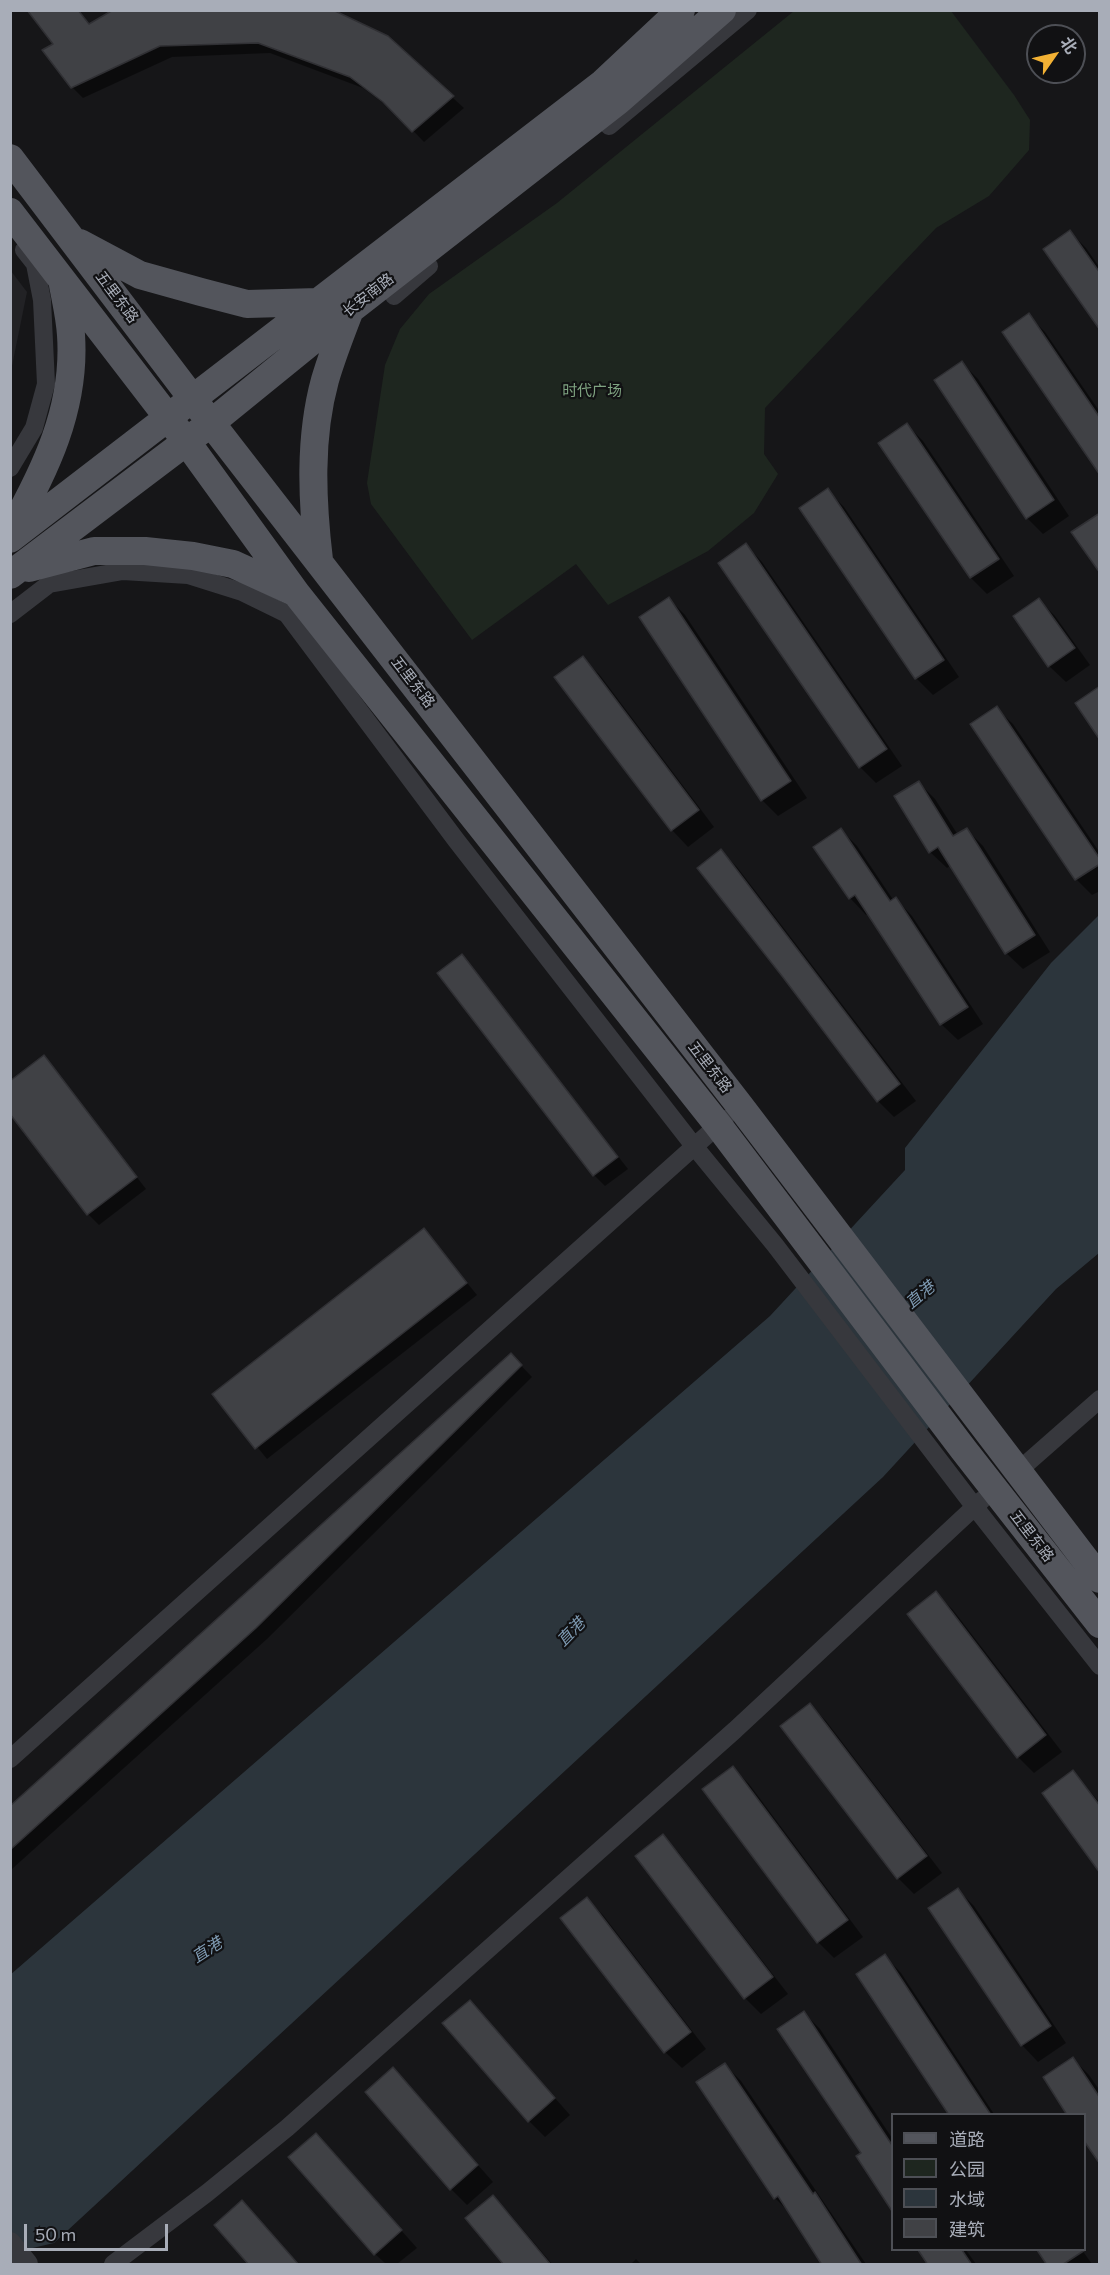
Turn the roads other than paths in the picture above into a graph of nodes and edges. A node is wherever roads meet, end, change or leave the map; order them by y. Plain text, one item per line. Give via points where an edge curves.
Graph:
1 (681, 10) edge
2 (722, 10) edge
3 (748, 10) edge
4 (10, 158) edge
5 (10, 212) edge
6 (10, 232) edge
7 (73, 239) junction
8 (63, 283) junction
9 (394, 296) dead end
10 (318, 302) junction
11 (350, 310) junction
12 (192, 397) junction
13 (167, 417) junction
14 (211, 423) junction
15 (186, 441) junction
16 (10, 468) edge
17 (10, 533) edge
18 (10, 539) edge
19 (319, 560) junction
20 (13, 574) edge
21 (296, 593) junction
22 (10, 614) edge
23 (740, 1106) junction
24 (718, 1125) junction
25 (694, 1146) junction
26 (806, 1215) junction
27 (1100, 1399) edge
28 (955, 1459) junction
29 (1017, 1472) junction
30 (984, 1498) junction
31 (1100, 1579) edge
32 (1100, 1624) edge
33 (1100, 1666) edge
34 (10, 1760) edge
35 (10, 2243) edge
36 (27, 2265) edge
37 (113, 2265) edge

1 - 10 main road, 长安南路 via 603,83
2 - 11 main road, 长安南路 via 618,101
3 - 9 street via 627,112
4 - 7 main road, 五里东路
5 - 8 main road, 五里东路
6 - 16 street via 35,264 42,300 46,384 33,428
7 - 10 main road via 140,275 247,304
7 - 12 main road, 五里东路
8 - 13 main road, 五里东路
8 - 17 main road via 72,359 62,422 37,485
10 - 12 main road, 长安南路
11 - 14 main road, 长安南路
11 - 19 main road via 325,381 318,418 313,507
12 - 13 main road, 长安南路
12 - 14 main road, 五里东路
13 - 15 main road, 五里东路
13 - 18 main road, 长安南路
14 - 15 main road, 长安南路
14 - 19 main road, 五里东路
15 - 20 main road, 长安南路
15 - 21 main road, 五里东路
19 - 23 main road, 五里东路
20 - 21 main road via 94,551 145,551 233,564
21 - 24 main road, 五里东路
22 - 25 street via 49,584 123,571 188,575 242,592 287,614 456,840
23 - 24 street
23 - 26 main road, 五里东路
24 - 25 street
24 - 26 main road, 五里东路
25 - 28 street
25 - 34 street
26 - 28 main road, 五里东路
26 - 29 main road, 五里东路
27 - 29 street
28 - 30 main road, 五里东路
29 - 31 main road, 五里东路
30 - 32 main road, 五里东路
30 - 33 street
30 - 37 street via 735,1730 287,2128
35 - 36 street

